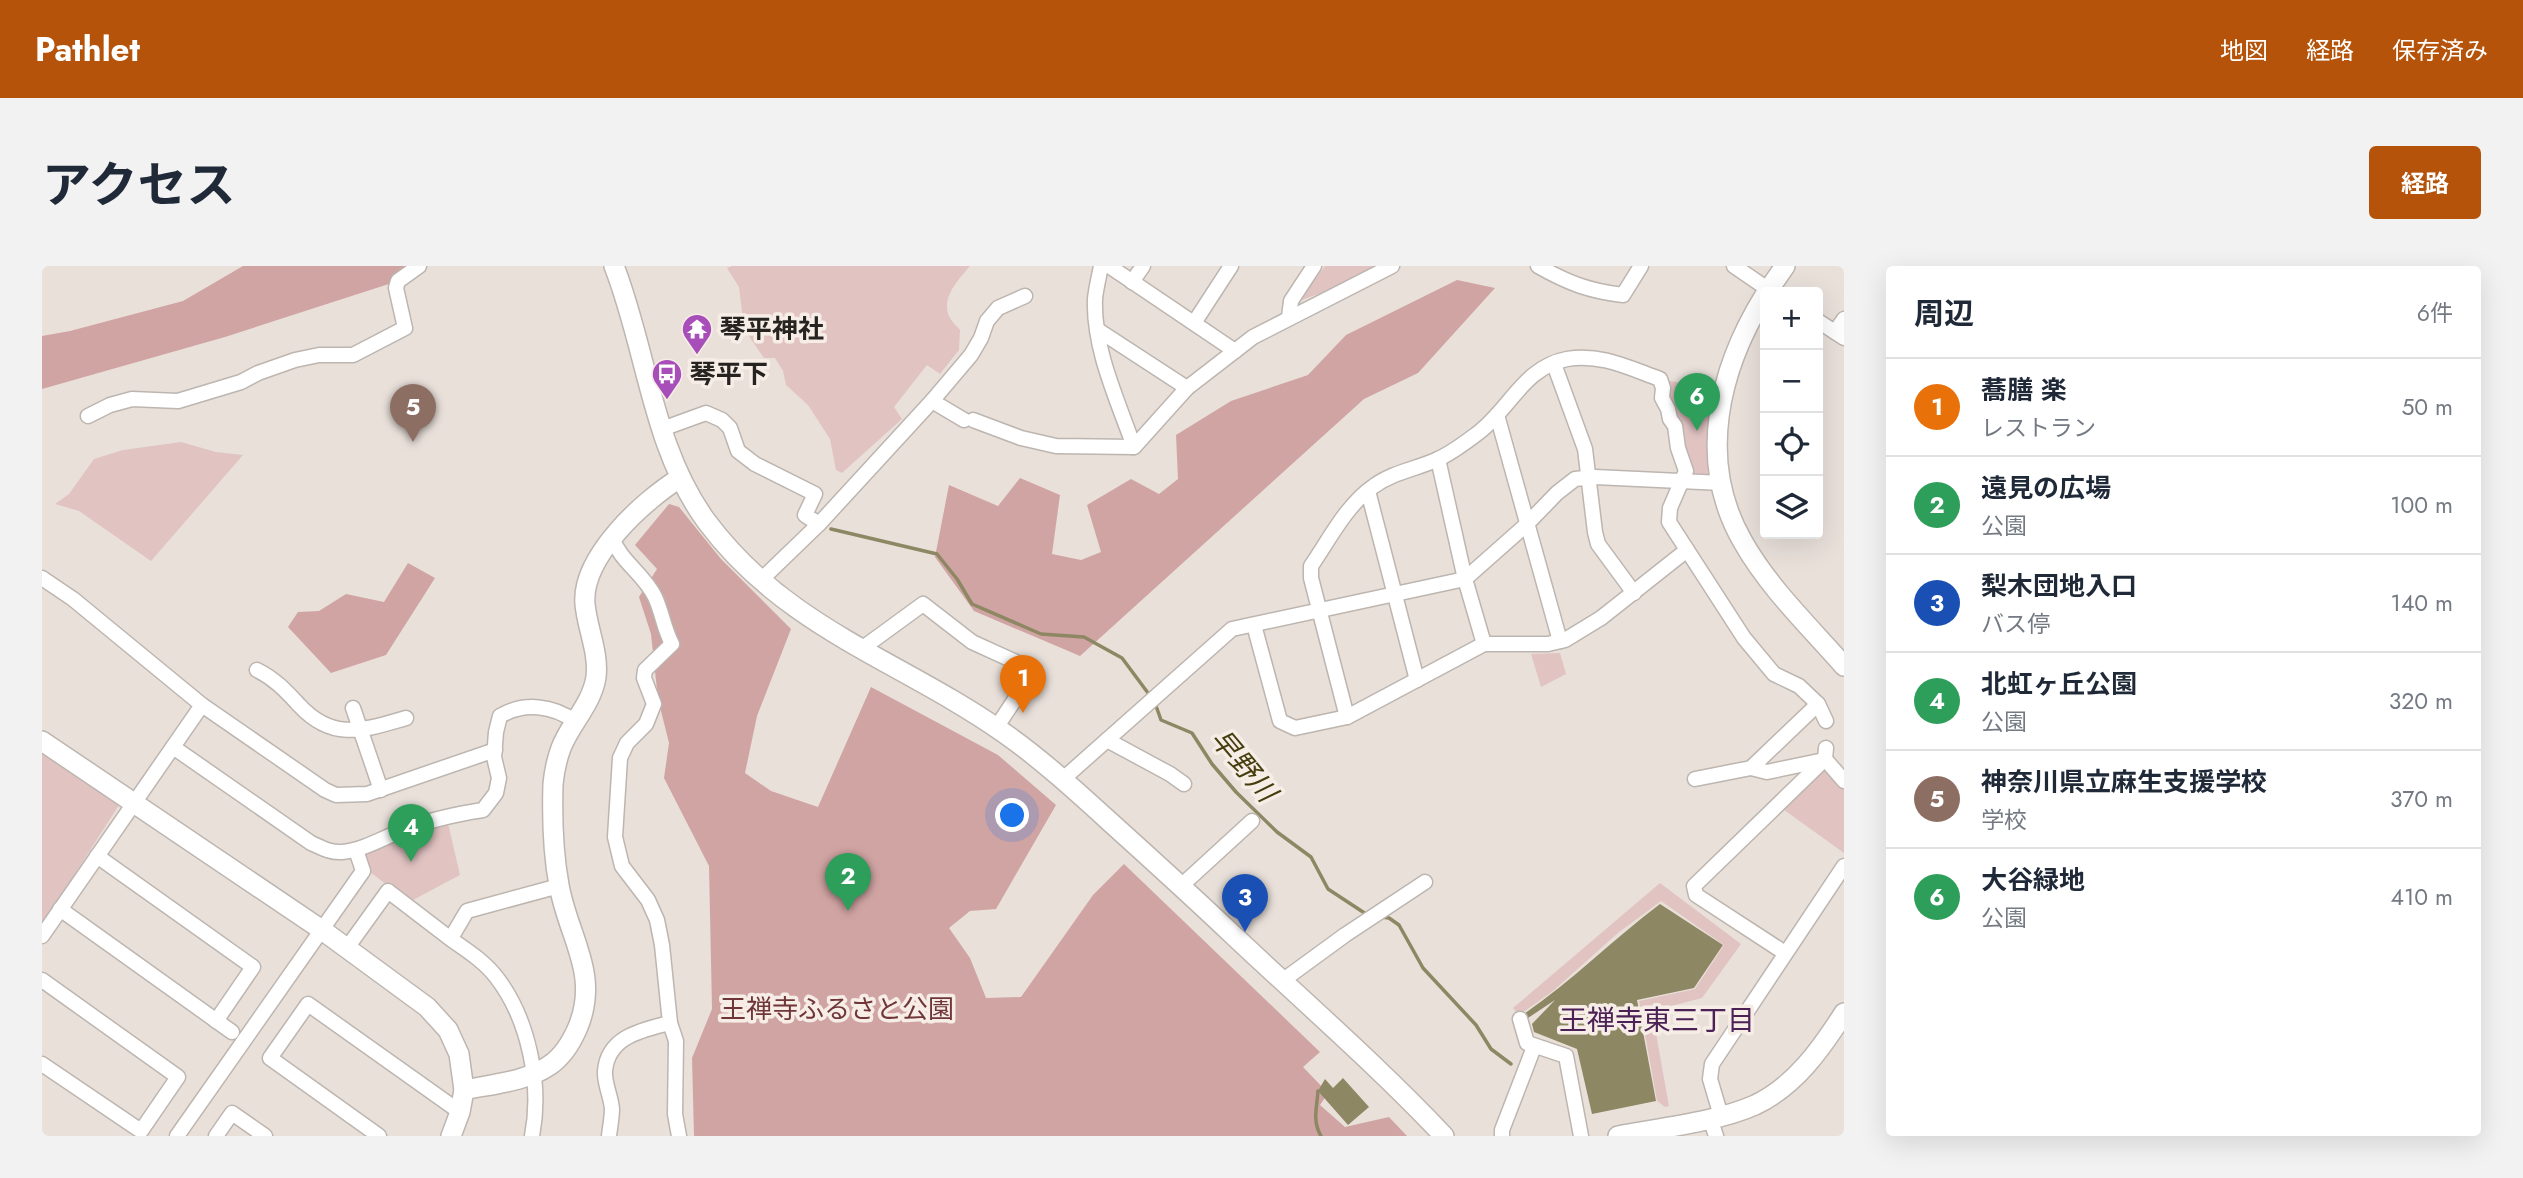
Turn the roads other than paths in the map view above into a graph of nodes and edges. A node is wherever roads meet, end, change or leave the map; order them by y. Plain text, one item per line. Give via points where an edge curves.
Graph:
1 (419, 266) edge
2 (614, 266) edge
3 (1101, 266) edge
4 (1109, 266) edge
5 (1143, 266) edge
6 (1231, 266) edge
7 (1314, 266) edge
8 (1392, 266) edge
9 (1538, 266) edge
10 (1641, 266) edge
11 (1734, 266) edge
12 (1785, 266) edge
13 (1562, 272) edge
14 (1132, 282) junction
15 (1761, 287) edge
16 (1771, 287) edge
17 (1026, 296) dead end
18 (1760, 306) edge
19 (1289, 317) junction
20 (1844, 319) edge
21 (1194, 323) junction
22 (1823, 324) edge
23 (1098, 330) junction
24 (1840, 335) edge
25 (1235, 351) junction
26 (1555, 364) junction
27 (1188, 388) junction
28 (932, 401) junction
29 (1497, 415) junction
30 (88, 416) dead end
31 (662, 429) junction
32 (1134, 447) junction
33 (1438, 459) junction
34 (680, 478) junction
35 (1589, 478) junction
36 (1683, 481) junction
37 (1722, 483) junction
38 (1368, 491) junction
39 (818, 524) junction
40 (1526, 525) junction
41 (612, 538) junction
42 (1687, 550) junction
43 (42, 578) edge
44 (1465, 579) junction
45 (761, 580) junction
46 (1634, 593) junction
47 (1395, 594) junction
48 (1320, 610) junction
49 (1254, 625) junction
50 (1560, 641) junction
51 (1483, 644) junction
52 (860, 650) junction
53 (1844, 666) edge
54 (257, 670) dead end
55 (1417, 680) junction
56 (1818, 704) junction
57 (202, 705) junction
58 (353, 708) dead end
59 (1347, 717) junction
60 (406, 718) dead end
61 (1826, 721) dead end
62 (576, 722) junction
63 (996, 728) junction
64 (360, 730) junction
65 (1107, 740) junction
66 (42, 741) edge
67 (173, 747) junction
68 (495, 750) junction
69 (1825, 753) junction
70 (1751, 768) junction
71 (1063, 779) junction
72 (1695, 779) dead end
73 (1844, 781) edge
74 (1184, 784) dead end
75 (381, 790) junction
76 (135, 802) junction
77 (1252, 821) dead end
78 (356, 849) junction
79 (97, 856) junction
80 (1844, 866) edge
81 (1425, 881) dead end
82 (559, 886) junction
83 (1181, 886) junction
84 (60, 909) junction
85 (322, 930) junction
86 (42, 936) edge
87 (450, 939) junction
88 (347, 948) junction
89 (1785, 953) junction
90 (42, 981) edge
91 (1282, 981) junction
92 (1844, 1013) edge
93 (1520, 1019) dead end
94 (216, 1021) junction
95 (670, 1023) junction
96 (232, 1032) dead end
97 (1534, 1047) junction
98 (42, 1063) edge
99 (534, 1074) junction
100 (464, 1090) junction
101 (460, 1112) junction
102 (1716, 1123) edge
103 (177, 1136) edge
104 (216, 1136) edge
105 (265, 1136) edge
106 (379, 1136) edge
107 (451, 1136) edge
108 (532, 1136) edge
109 (610, 1136) edge
110 (680, 1136) edge
111 (1444, 1136) edge
112 (1502, 1136) edge
113 (1581, 1136) edge
114 (1618, 1136) edge

1 - 30 street via 398,281 396,288 405,328 353,355 295,360 178,401 132,399
2 - 31 street
3 - 23 street via 1095,299
4 - 14 street
5 - 14 street
6 - 21 street
7 - 19 street via 1291,300
8 - 19 street
9 - 13 street
10 - 13 street via 1623,295 1593,292
11 - 15 street
12 - 16 street
14 - 21 street
17 - 28 street via 998,308 971,355
18 - 37 street via 1736,349 1723,392 1717,437
19 - 25 street
20 - 24 street
21 - 25 street
22 - 24 street
23 - 27 street
23 - 32 street
25 - 27 street
26 - 29 street via 1523,383
26 - 35 street via 1579,429
26 - 36 street via 1596,358 1660,379 1662,398 1685,462
27 - 32 street
28 - 32 street via 969,420 1056,446
28 - 39 street
29 - 33 street
29 - 40 street
31 - 34 street
31 - 39 street via 706,413 722,419 738,451 815,494 805,514
33 - 38 street via 1393,475
33 - 44 street
34 - 41 street
34 - 45 street via 706,520
35 - 36 street
35 - 40 street via 1575,479
35 - 46 street via 1598,544
36 - 37 street
36 - 42 street via 1670,508 1670,522
37 - 53 street via 1730,513 1758,565
38 - 47 street
38 - 48 street via 1311,566
39 - 45 street
40 - 44 street
40 - 50 street
41 - 62 street via 590,573 585,602 596,677
41 - 95 street via 655,597 672,644 645,670 654,704 646,724 627,743 620,758 615,837 622,866 649,900 657,920
42 - 46 street
42 - 56 street via 1744,638 1774,674 1799,686
43 - 57 street
44 - 47 street
44 - 51 street
45 - 52 street
46 - 50 street via 1586,629
47 - 48 street
47 - 55 street
48 - 49 street
48 - 59 street
49 - 59 street via 1280,721 1295,728
49 - 65 street via 1232,629
50 - 51 street
51 - 55 street
52 - 63 street
52 - 63 street via 923,604 972,642 1029,668 1031,675
54 - 64 street via 273,679 315,720 336,729
55 - 59 street
56 - 61 street
56 - 70 street
57 - 67 street
57 - 75 street via 325,790 352,796
58 - 64 street
60 - 64 street
62 - 68 street via 544,707 513,708 500,716
62 - 82 street via 561,748 554,782
63 - 71 street
64 - 75 street
65 - 71 street
65 - 74 street
66 - 76 street
67 - 76 street
67 - 78 street via 312,843 325,850
68 - 75 street
68 - 78 street via 499,778 496,793 483,810 406,829
69 - 70 street via 1767,772
69 - 73 street
69 - 89 street via 1694,886 1696,895
70 - 72 street
71 - 83 street
76 - 79 street
76 - 85 street
77 - 83 street
78 - 85 street via 363,871
79 - 84 street
79 - 94 street via 253,967
80 - 89 street
81 - 91 street
82 - 87 street via 467,911
82 - 99 street via 586,975 587,998 573,1039 552,1065
83 - 91 street
84 - 86 street
84 - 94 street
85 - 88 street
85 - 103 street
87 - 88 street via 388,891
87 - 99 street via 497,978 523,1029
88 - 100 street via 427,1007 448,1030 459,1054
89 - 102 street via 1712,1064
90 - 98 street via 178,1077 141,1131
91 - 111 street
92 - 102 street via 1801,1071 1755,1105
93 - 97 street via 1527,1043
94 - 96 street
95 - 109 street via 640,1031 614,1049 605,1071 612,1109
95 - 110 street via 676,1041 675,1114
97 - 112 street
97 - 113 street via 1566,1056
99 - 100 street
99 - 108 street
100 - 101 street
101 - 106 street via 308,1004 270,1058
101 - 107 street
102 - 114 street
104 - 105 street via 232,1113

